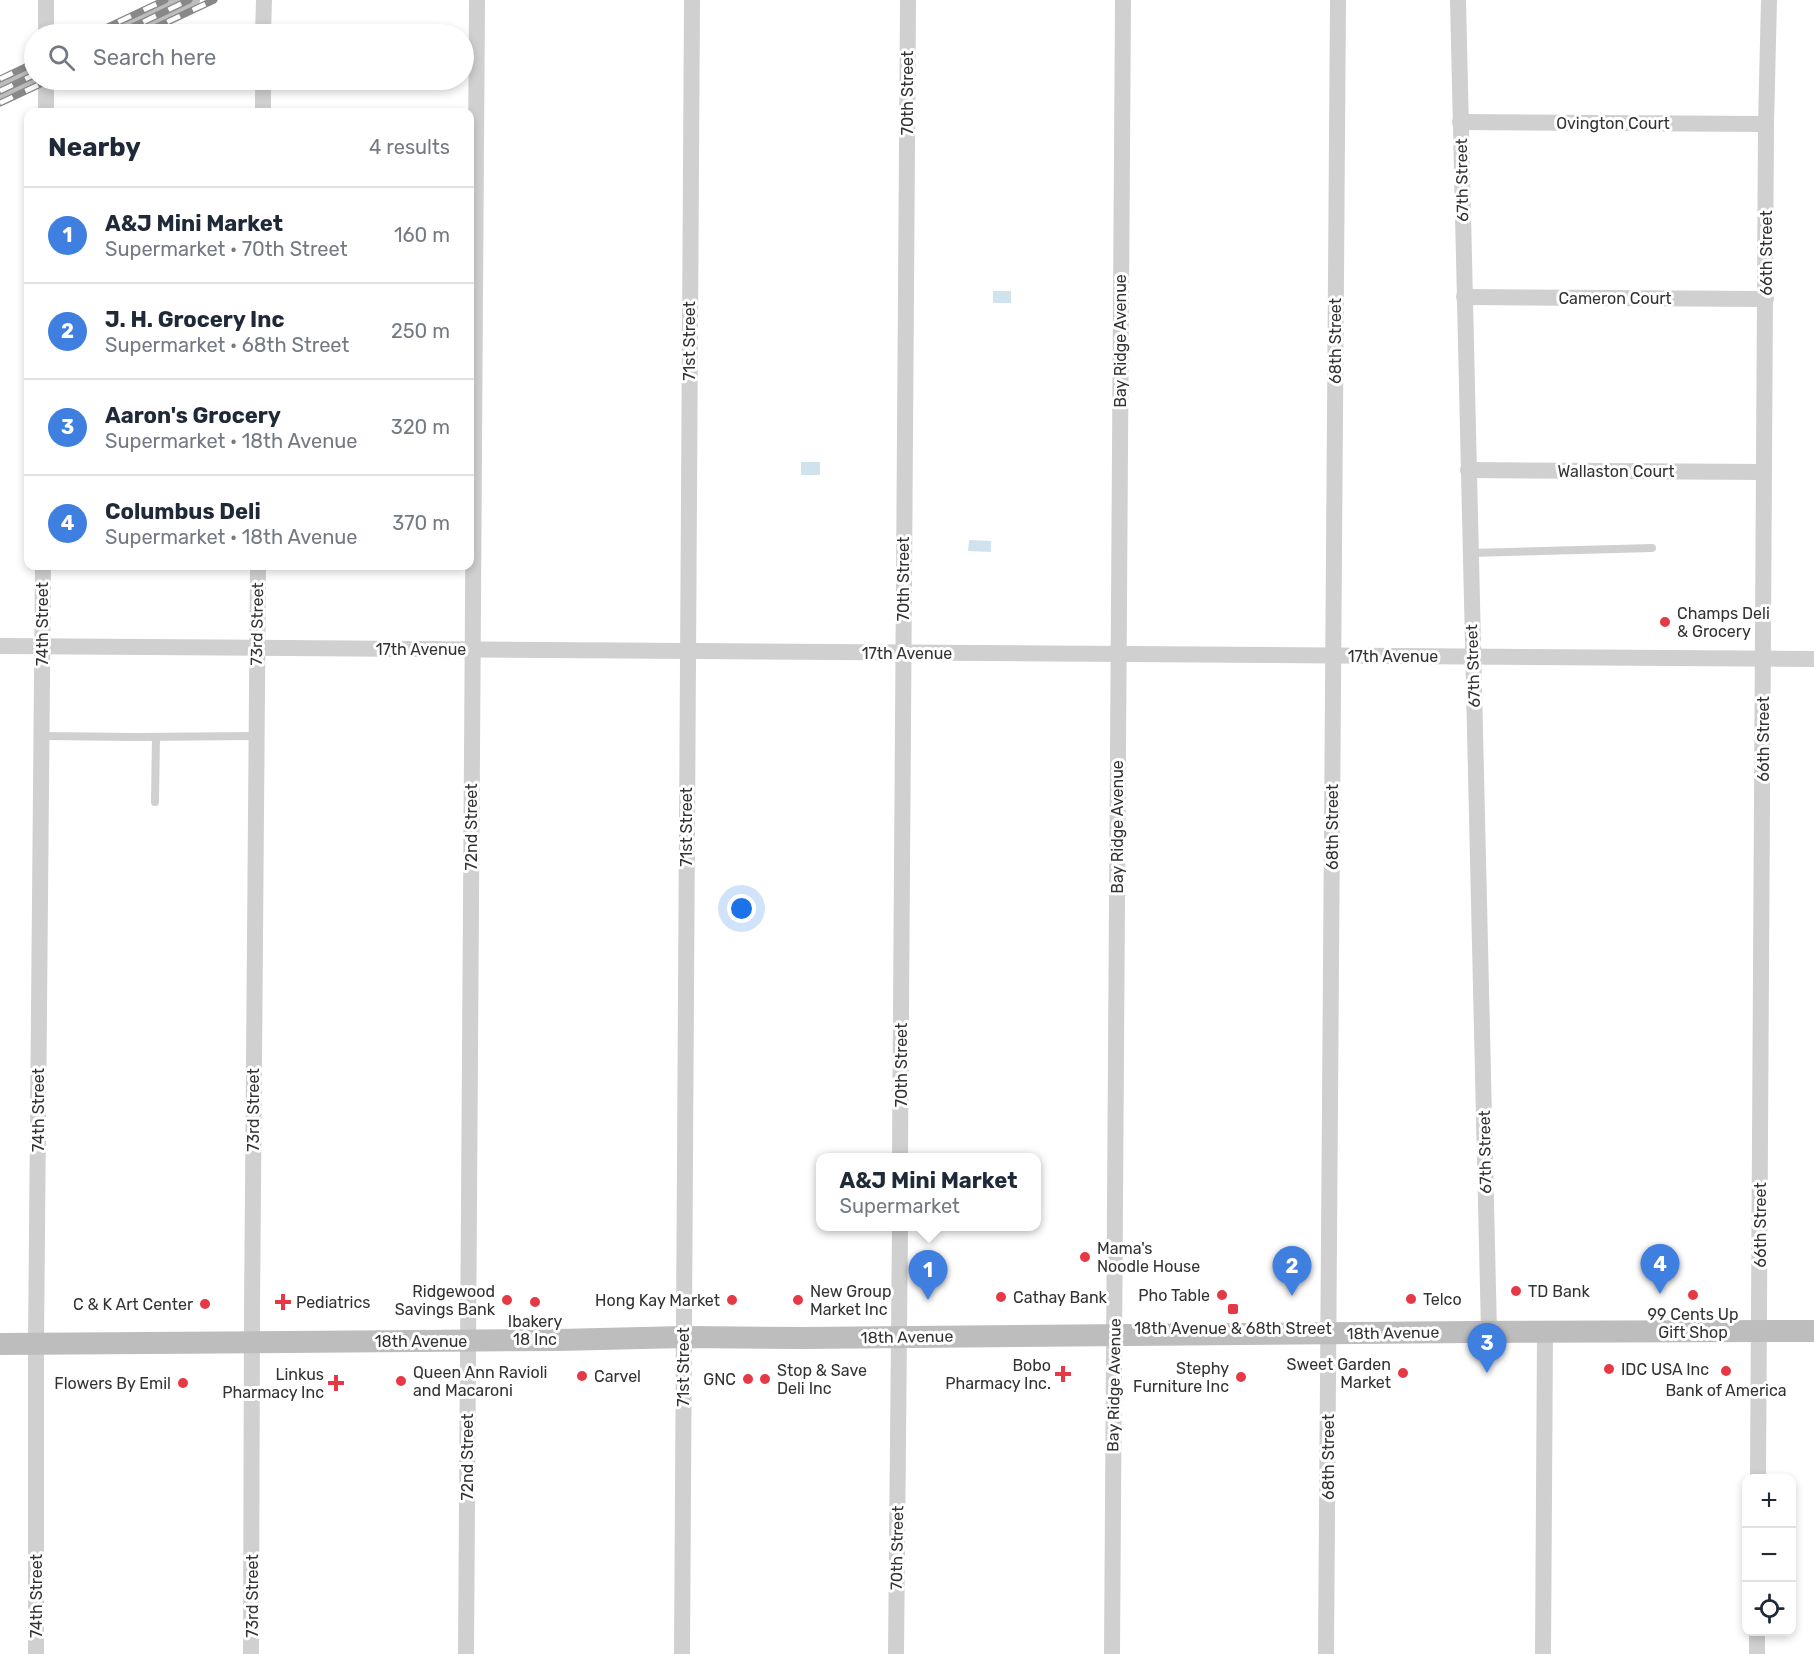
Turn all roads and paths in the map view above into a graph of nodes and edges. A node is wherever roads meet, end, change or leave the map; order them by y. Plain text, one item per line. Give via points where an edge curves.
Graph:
1 (46, 0) edge
2 (189, 0) edge
3 (264, 0) edge
4 (477, 0) edge
5 (692, 0) edge
6 (908, 0) edge
7 (1123, 0) edge
8 (1338, 0) edge
9 (1458, 0) edge
10 (1769, 0) edge
11 (46, 24) edge
12 (140, 24) edge
13 (263, 24) edge
14 (24, 81) edge
15 (46, 90) edge
16 (263, 90) edge
17 (0, 93) edge
18 (46, 108) edge
19 (262, 108) edge
20 (1460, 122) junction
21 (1766, 124) junction
22 (1464, 297) junction
23 (1766, 299) junction
24 (474, 389) edge
25 (1468, 470) junction
26 (1764, 472) junction
27 (1652, 548) dead end
28 (1470, 553) junction
29 (43, 570) edge
30 (258, 570) edge
31 (473, 570) edge
32 (0, 646) edge
33 (42, 646) junction
34 (257, 647) junction
35 (472, 649) junction
36 (687, 651) junction
37 (903, 652) junction
38 (1118, 654) junction
39 (1333, 656) junction
40 (1473, 656) junction
41 (1763, 658) junction
42 (1814, 659) edge
43 (41, 736) junction
44 (256, 736) junction
45 (156, 737) junction
46 (155, 802) dead end
47 (900, 1153) edge
48 (900, 1231) edge
49 (1814, 1331) edge
50 (1489, 1332) junction
51 (1545, 1332) junction
52 (1759, 1332) junction
53 (1329, 1333) junction
54 (1115, 1335) junction
55 (684, 1337) junction
56 (899, 1337) junction
57 (468, 1341) junction
58 (252, 1342) junction
59 (0, 1344) edge
60 (36, 1344) junction
61 (1758, 1474) edge
62 (1757, 1636) edge
63 (36, 1654) edge
64 (251, 1654) edge
65 (465, 1654) edge
66 (682, 1654) edge
67 (896, 1654) edge
68 (1112, 1654) edge
69 (1326, 1654) edge
70 (1543, 1654) edge
71 (1756, 1654) edge

1 - 11 street
2 - 12 street
3 - 13 street
4 - 24 street, 72nd Street
5 - 36 street, 71st Street
6 - 37 street, 70th Street
7 - 38 street, Bay Ridge Avenue
8 - 39 street, 68th Street
9 - 20 street, 67th Street
10 - 21 street, 66th Street
14 - 17 street
15 - 18 street
16 - 19 street
20 - 21 street, Ovington Court
20 - 22 street, 67th Street
21 - 23 street, 66th Street
22 - 23 street, Cameron Court
22 - 25 street, 67th Street
23 - 26 street, 66th Street
25 - 26 street, Wallaston Court
25 - 28 street, 67th Street
26 - 41 street, 66th Street
27 - 28 lane
28 - 40 street, 67th Street
29 - 33 street, 74th Street
30 - 34 street, 73rd Street
31 - 35 street, 72nd Street
32 - 33 street, 17th Avenue
33 - 34 street, 17th Avenue
33 - 43 street, 74th Street
34 - 35 street, 17th Avenue
34 - 44 street, 73rd Street
35 - 36 street, 17th Avenue
35 - 57 street, 72nd Street
36 - 37 street, 17th Avenue
36 - 55 street, 71st Street
37 - 38 street, 17th Avenue
37 - 47 street, 70th Street
38 - 39 street, 17th Avenue
38 - 54 street, Bay Ridge Avenue
39 - 40 street, 17th Avenue
39 - 53 street, 68th Street
40 - 41 street, 17th Avenue
40 - 50 street, 67th Street
41 - 42 street, 17th Avenue
41 - 52 street, 66th Street
43 - 45 lane
43 - 60 street, 74th Street
44 - 45 lane
44 - 58 street, 73rd Street
45 - 46 lane
48 - 56 street, 70th Street
49 - 52 street, 18th Avenue
50 - 51 street, 18th Avenue
50 - 53 street, 18th Avenue
51 - 52 street, 18th Avenue
51 - 70 street
52 - 61 street, 66th Street
53 - 54 street, 18th Avenue
53 - 69 street, 68th Street
54 - 56 street, 18th Avenue
54 - 68 street, Bay Ridge Avenue
55 - 56 street, 18th Avenue
55 - 57 street, 18th Avenue
55 - 66 street, 71st Street
56 - 67 street, 70th Street
57 - 58 street, 18th Avenue
57 - 65 street, 72nd Street
58 - 60 street, 18th Avenue
58 - 64 street, 73rd Street
59 - 60 street, 18th Avenue
60 - 63 street, 74th Street
62 - 71 street

